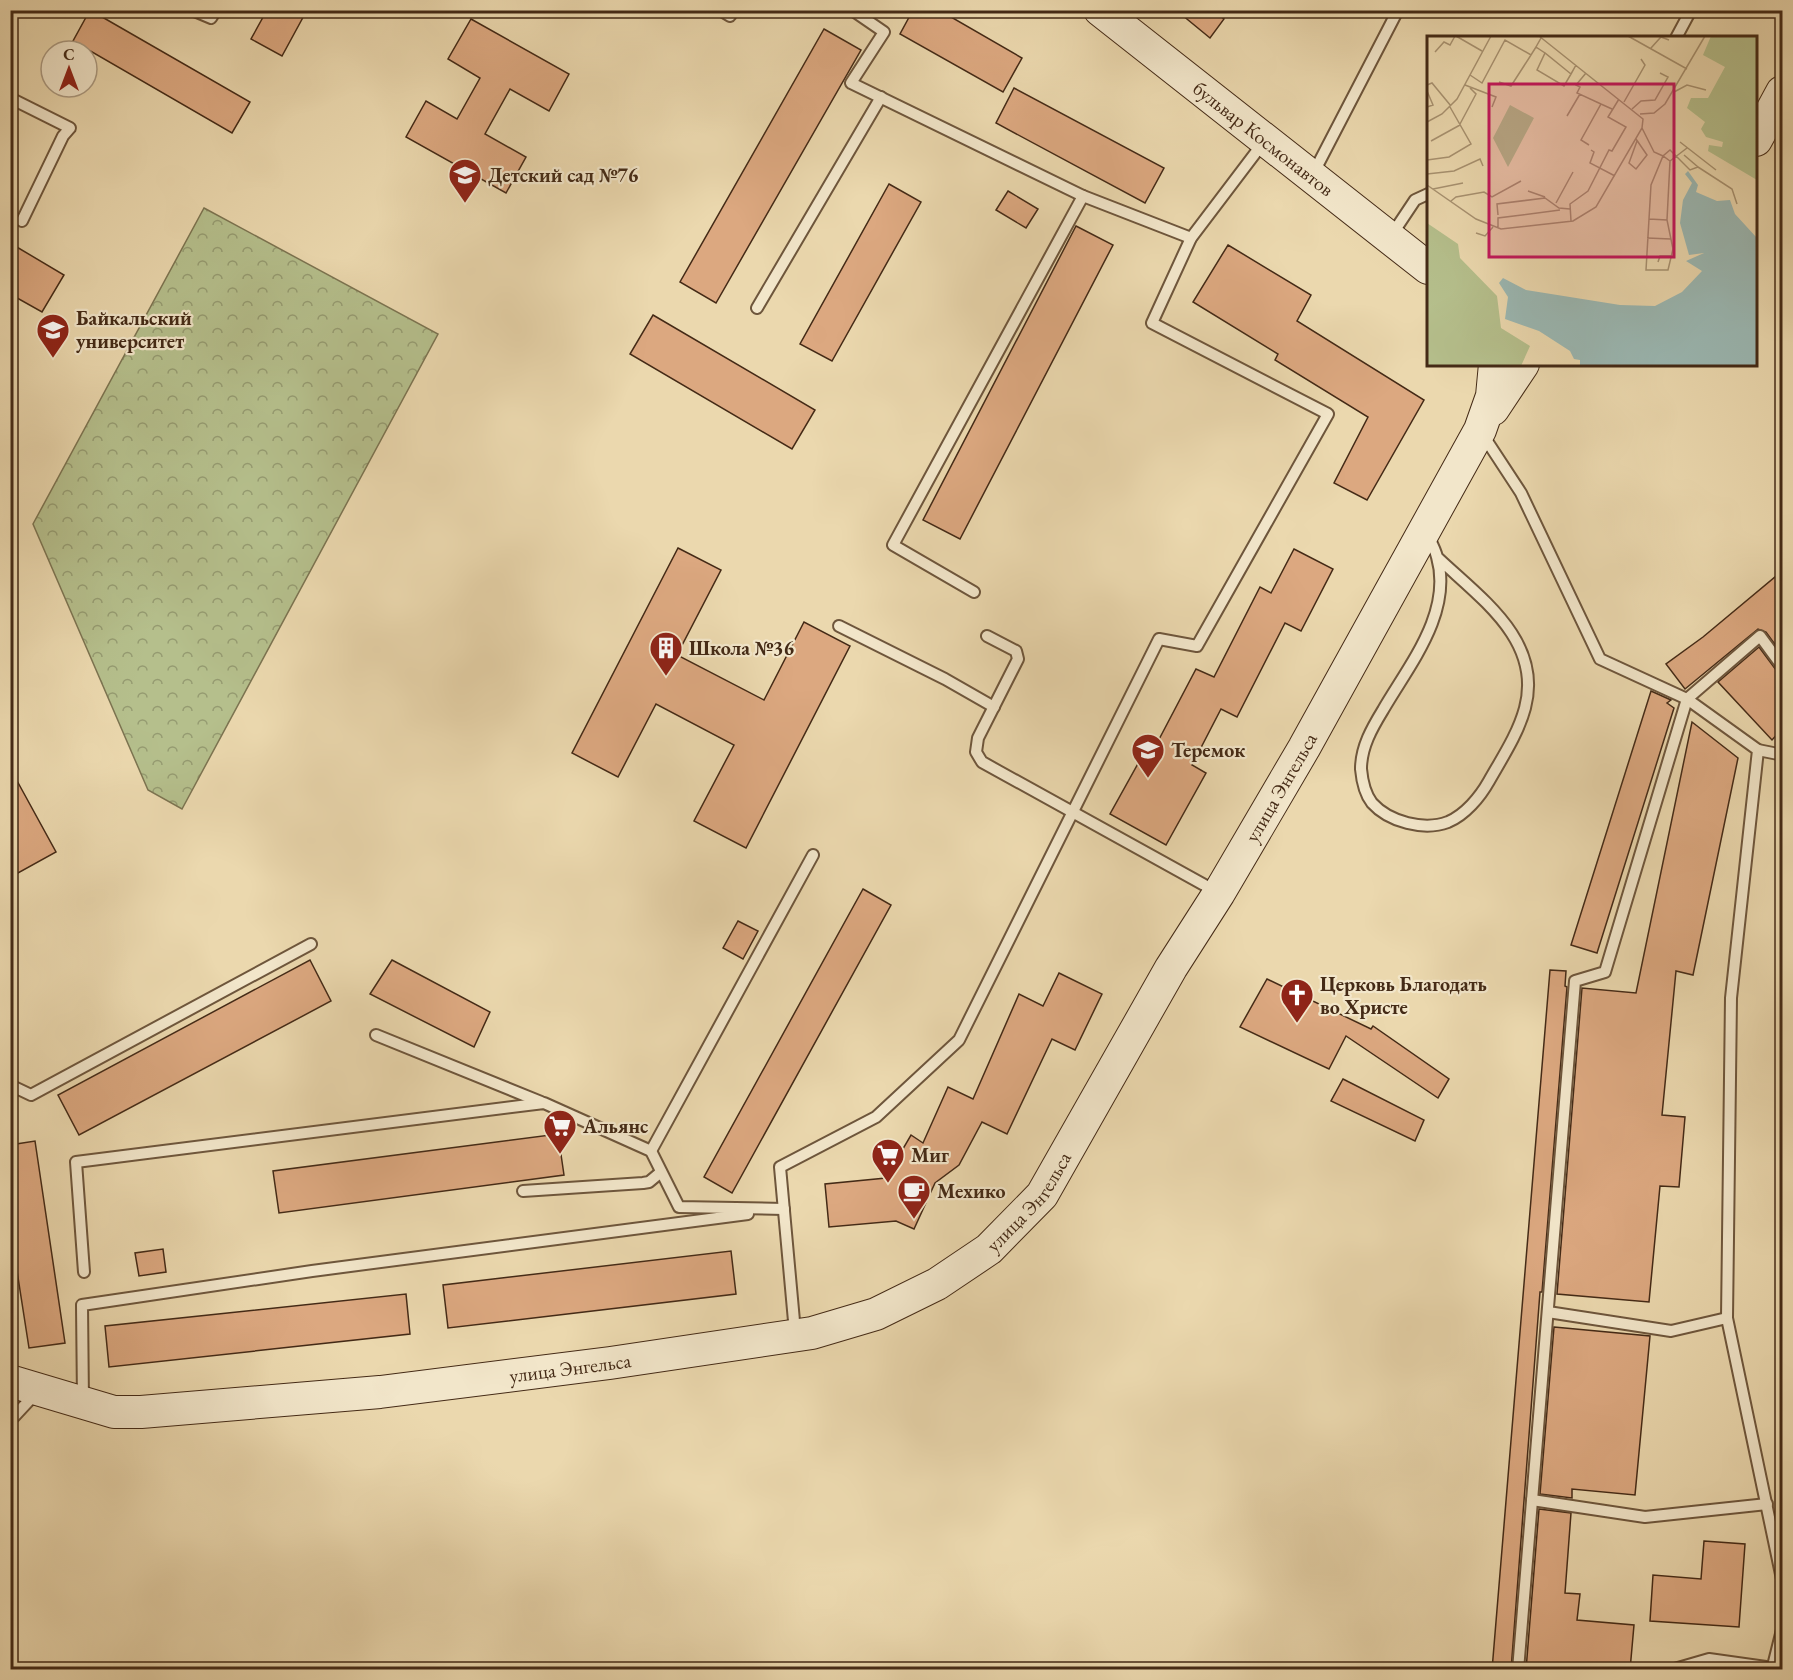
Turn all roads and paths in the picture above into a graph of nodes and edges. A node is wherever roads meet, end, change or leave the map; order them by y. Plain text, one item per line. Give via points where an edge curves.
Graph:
1 (192, 10) edge
2 (216, 10) edge
3 (720, 10) edge
4 (733, 10) edge
5 (852, 10) edge
6 (1100, 10) edge
7 (1398, 10) edge
8 (1691, 10) edge
9 (1677, 36) edge
10 (1782, 92) edge
11 (880, 97) junction
12 (10, 98) edge
13 (1757, 136) edge
14 (1265, 140) junction
15 (1312, 177) junction
16 (1427, 194) edge
17 (1083, 196) junction
18 (22, 221) dead end
19 (1191, 238) junction
20 (1390, 238) junction
21 (1427, 267) edge
22 (756, 308) dead end
23 (1495, 366) edge
24 (1522, 366) edge
25 (1480, 430) junction
26 (1425, 529) junction
27 (1437, 557) junction
28 (974, 592) dead end
29 (839, 626) dead end
30 (987, 636) dead end
31 (1782, 666) edge
32 (1687, 699) junction
33 (994, 707) junction
34 (1758, 750) junction
35 (1782, 751) edge
36 (1071, 812) junction
37 (813, 855) dead end
38 (1220, 893) junction
39 (311, 944) dead end
40 (376, 1035) dead end
41 (10, 1085) edge
42 (544, 1103) junction
43 (651, 1151) junction
44 (661, 1172) junction
45 (523, 1191) dead end
46 (784, 1209) junction
47 (84, 1272) dead end
48 (1548, 1312) junction
49 (1727, 1318) junction
50 (796, 1335) junction
51 (25, 1385) edge
52 (83, 1403) junction
53 (10, 1421) edge
54 (1532, 1500) junction
55 (1767, 1504) junction
56 (1782, 1579) edge
57 (1782, 1630) edge
58 (1773, 1669) edge
59 (1518, 1670) edge
60 (1671, 1670) edge

1 - 2 lane via 211,18
3 - 4 lane via 730,16
5 - 11 lane via 884,32 851,83
6 - 14 street, бульвар Космонавтов
7 - 15 lane
8 - 9 lane
10 - 13 street
11 - 17 lane
11 - 22 lane
12 - 18 lane via 70,128
14 - 15 street, бульвар Космонавтов
14 - 19 lane
15 - 20 street, бульвар Космонавтов
16 - 20 lane via 1415,200
17 - 19 lane
17 - 28 lane via 893,545
19 - 36 lane via 1152,323 1328,414 1197,646 1159,639
20 - 21 street, бульвар Космонавтов
23 - 25 street, улица Энгельса via 1492,396
24 - 25 street
25 - 26 street, улица Энгельса
25 - 32 lane via 1521,493 1600,658
26 - 27 lane
26 - 38 street, улица Энгельса
27 - 27 lane via 1438,603 1429,631 1370,731 1361,768 1372,802 1388,815 1429,826 1449,822 1467,810 1484,790 1525,709 1529,686 1518,642 1504,622
29 - 33 lane
30 - 33 lane via 1016,651 1018,658
31 - 32 lane via 1760,636
32 - 34 lane
32 - 48 lane via 1605,972 1575,981
33 - 36 lane via 978,738 976,753 982,762
34 - 35 lane via 1778,754
34 - 49 lane via 1731,998
36 - 38 lane
36 - 46 lane via 959,1040 876,1117 780,1167
37 - 43 lane
38 - 50 street, улица Энгельса via 1171,968 1042,1195 989,1248 937,1284 876,1314
39 - 41 lane via 31,1095
40 - 42 lane
42 - 43 lane
42 - 47 lane via 76,1162
43 - 44 lane
44 - 45 lane via 643,1183
44 - 46 lane via 679,1207
46 - 50 lane
46 - 52 lane via 82,1305
48 - 49 lane via 1671,1331
48 - 54 lane
49 - 55 lane
50 - 52 street, улица Энгельса via 380,1392 141,1412 114,1412
51 - 52 street, улица Энгельса
51 - 53 lane
54 - 55 lane via 1645,1517
54 - 59 lane
55 - 56 lane
57 - 58 lane
58 - 60 lane via 1709,1659

